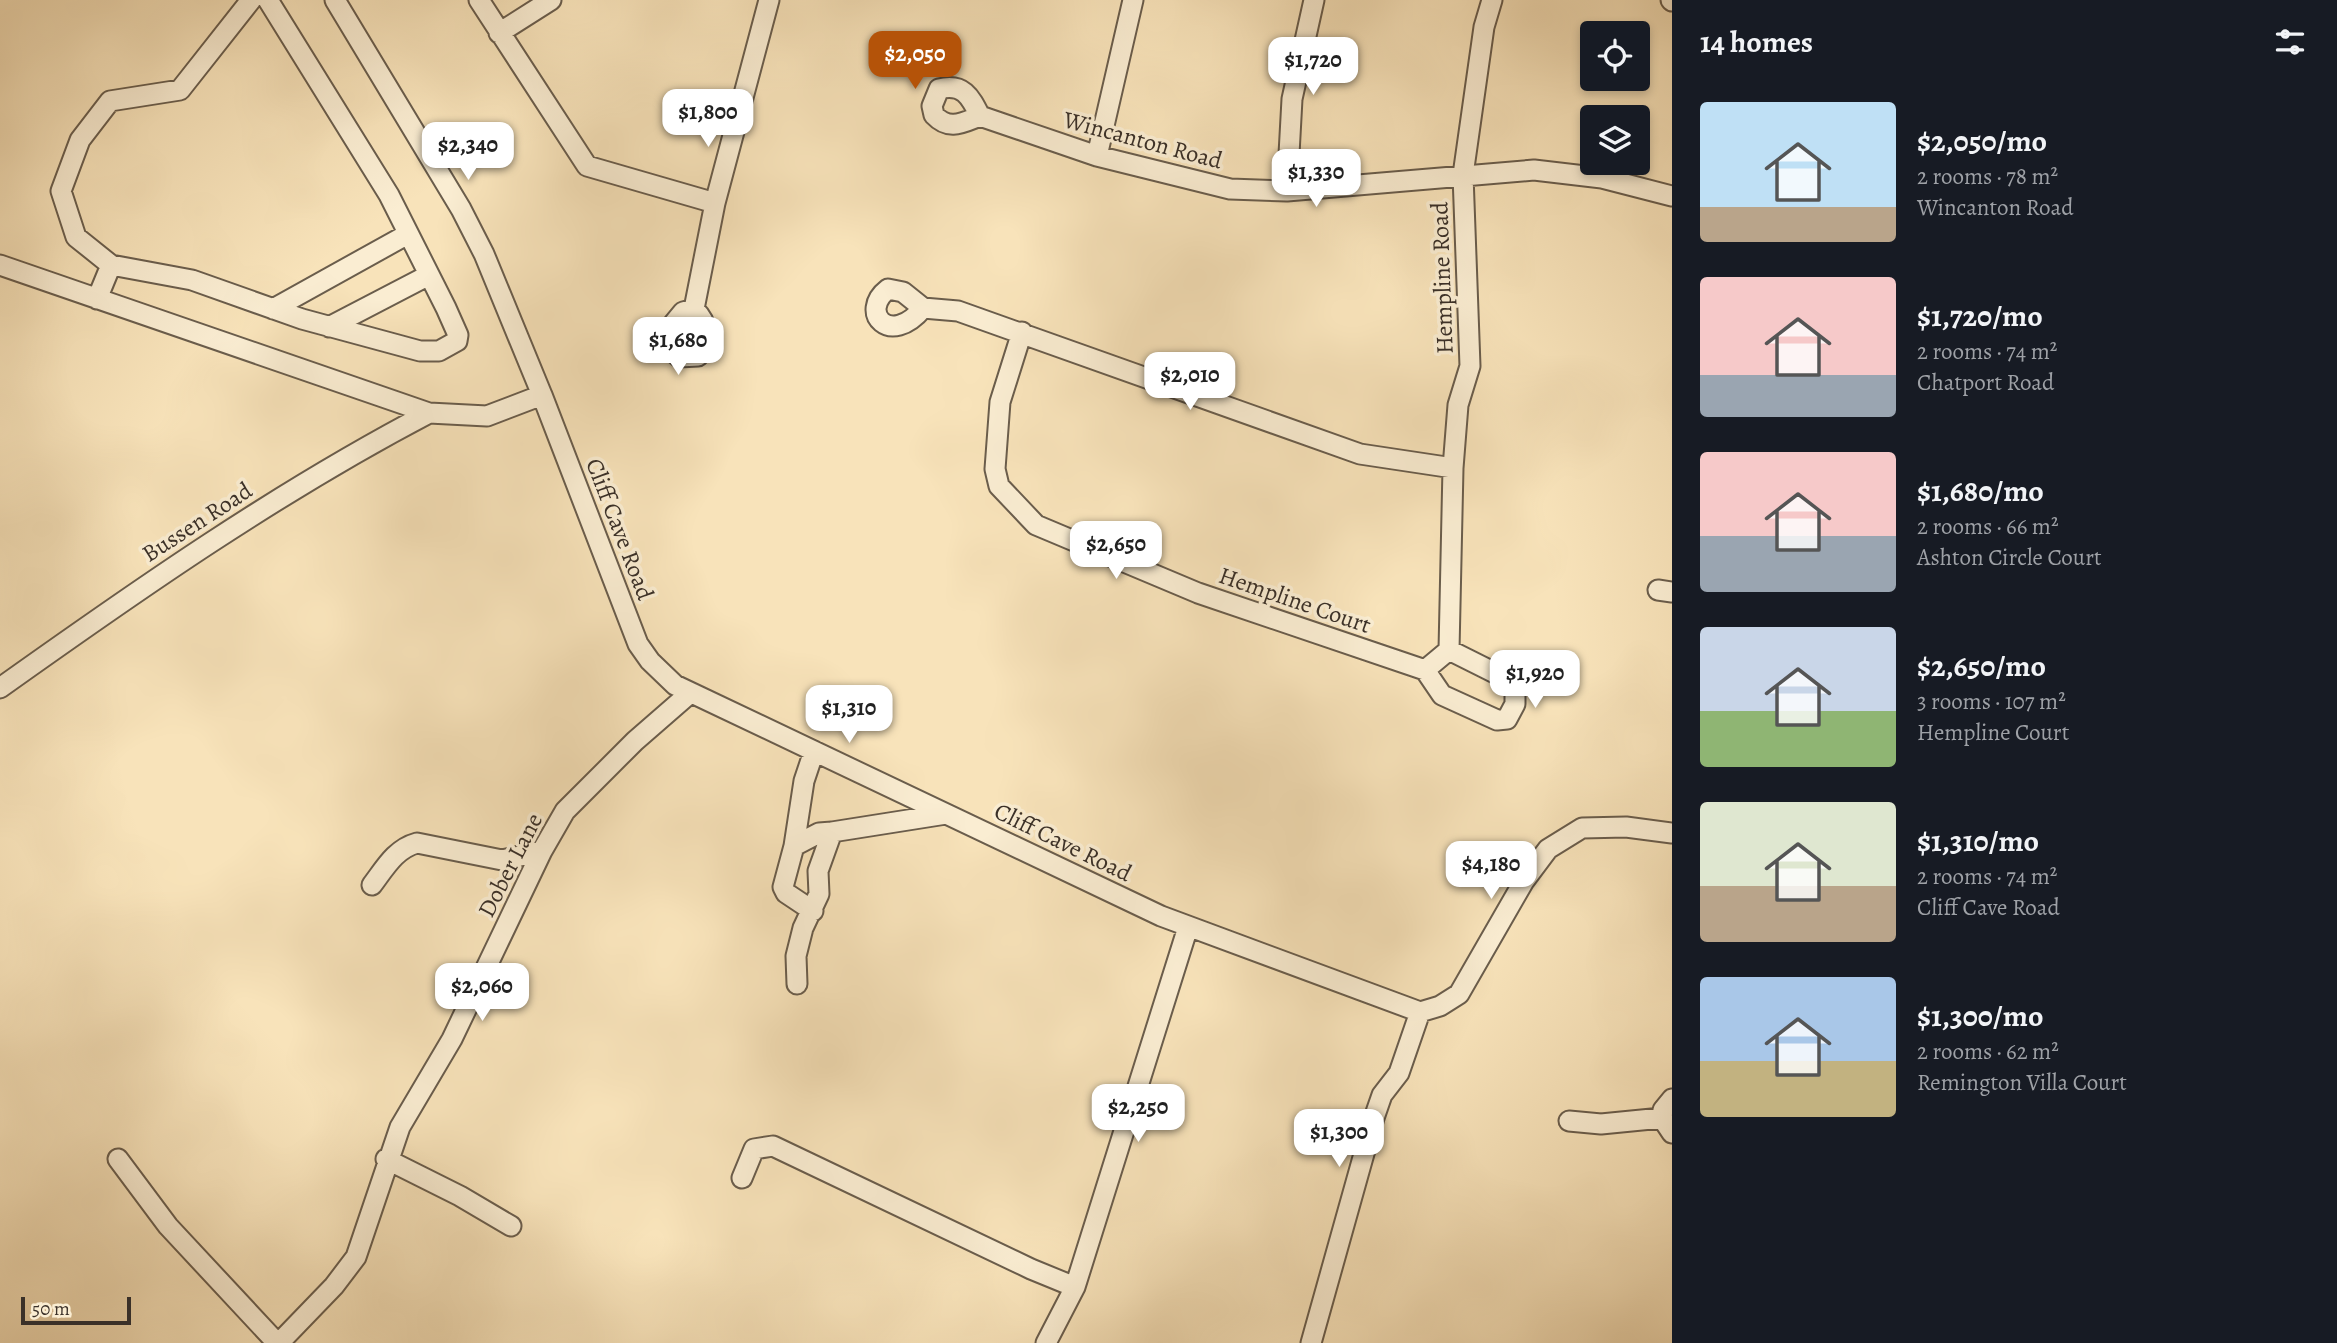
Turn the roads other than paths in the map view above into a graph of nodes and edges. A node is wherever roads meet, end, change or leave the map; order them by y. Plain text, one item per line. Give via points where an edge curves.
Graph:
1 (251, 0) edge
2 (268, 0) edge
3 (335, 0) edge
4 (479, 0) edge
5 (551, 0) edge
6 (769, 0) edge
7 (1133, 0) edge
8 (1314, 0) edge
9 (1492, 0) edge
10 (499, 33) junction
11 (980, 116) dead end
12 (1097, 156) junction
13 (1463, 175) junction
14 (1287, 191) junction
15 (1672, 196) edge
16 (715, 203) junction
17 (408, 234) junction
18 (0, 265) edge
19 (111, 265) junction
20 (429, 275) junction
21 (97, 299) junction
22 (923, 308) dead end
23 (273, 309) junction
24 (694, 309) dead end
25 (330, 327) junction
26 (1022, 332) junction
27 (542, 395) junction
28 (429, 413) junction
29 (1453, 468) junction
30 (1449, 650) junction
31 (1425, 670) junction
32 (0, 688) edge
33 (689, 694) junction
34 (814, 751) junction
35 (946, 814) junction
36 (832, 832) junction
37 (1672, 833) edge
38 (794, 846) junction
39 (542, 851) junction
40 (372, 885) dead end
41 (813, 911) junction
42 (1188, 927) junction
43 (797, 984) dead end
44 (1420, 1012) junction
45 (1672, 1099) edge
46 (1569, 1121) dead end
47 (1667, 1126) edge
48 (118, 1159) dead end
49 (386, 1159) junction
50 (742, 1178) dead end
51 (511, 1226) dead end
52 (1075, 1287) junction
53 (278, 1343) edge
54 (1046, 1343) edge
55 (1311, 1343) edge

1 - 19 street via 180,90 110,101 80,140 61,191 76,237
2 - 17 street via 389,195
3 - 27 street, Cliff Cave Road via 461,209
4 - 10 street
5 - 10 street
6 - 16 street
7 - 12 street
8 - 14 street via 1292,99
9 - 13 street, Hempline Road via 1484,26
10 - 16 street via 587,166
11 - 12 street, Wincanton Road
12 - 14 street, Wincanton Road via 1230,189
13 - 14 street, Wincanton Road
13 - 15 street, Wincanton Road via 1534,170 1602,178
13 - 29 street, Hempline Road via 1470,366 1458,405
16 - 24 street
17 - 20 street
17 - 23 street
18 - 21 street
19 - 21 street
19 - 23 street via 192,280
20 - 25 street
20 - 25 street via 458,335 457,341 439,351 420,351
21 - 28 street
22 - 26 street via 958,311
23 - 25 street
26 - 29 street via 1360,454
26 - 31 street, Hempline Court via 1000,402 995,469 999,486 1036,525 1198,593
27 - 28 street via 487,416
27 - 33 street, Cliff Cave Road via 638,644 662,675
28 - 32 street, Bussen Road via 253,515 144,585
29 - 30 street, Hempline Road
30 - 31 street
30 - 31 street via 1507,679 1515,689 1515,704 1507,719 1497,720 1442,695
33 - 34 street, Cliff Cave Road
33 - 39 street, Dober Lane via 576,796
34 - 35 street, Cliff Cave Road
34 - 38 street via 804,781
35 - 36 street
35 - 42 street, Cliff Cave Road
36 - 38 street via 819,833
36 - 41 street via 818,871
37 - 44 street via 1582,828 1548,849 1524,881 1459,994
38 - 41 street via 783,887
39 - 40 street via 502,860 417,843 393,857
39 - 49 street, Dober Lane via 452,1039
41 - 43 street via 796,956
42 - 44 street, Cliff Cave Road
42 - 52 street
44 - 55 street via 1399,1073 1382,1096 1374,1118
45 - 47 street via 1663,1110
46 - 47 street
48 - 53 street via 168,1226
49 - 51 street
49 - 53 street, Dober Lane via 356,1257
50 - 52 street via 754,1149 773,1146
52 - 54 street

